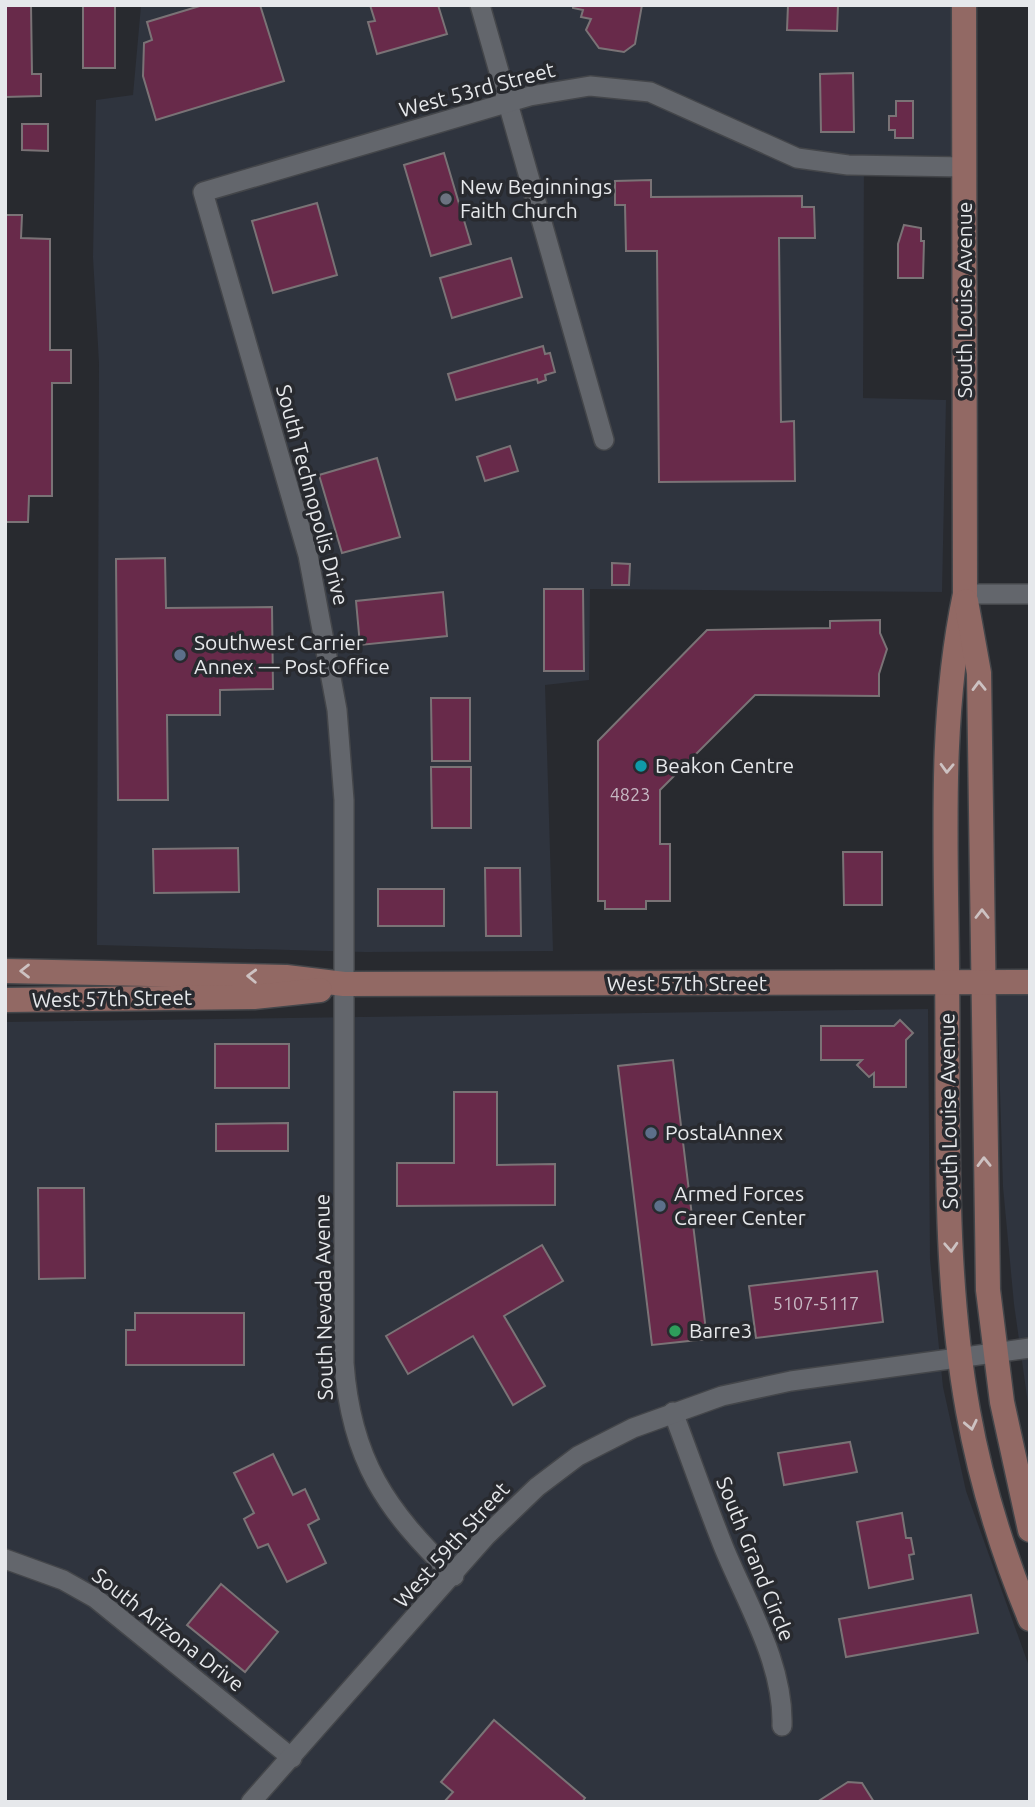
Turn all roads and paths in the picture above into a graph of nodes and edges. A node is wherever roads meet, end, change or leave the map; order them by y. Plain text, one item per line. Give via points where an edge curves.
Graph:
1 (481, 5) edge
2 (964, 5) edge
3 (508, 103) junction
4 (965, 167) junction
5 (203, 192) joint
6 (604, 440) dead end
7 (965, 594) junction
8 (1030, 594) edge
9 (5, 971) edge
10 (982, 982) junction
11 (1030, 982) edge
12 (948, 983) junction
13 (344, 984) junction
14 (5, 1000) edge
15 (1030, 1348) edge
16 (994, 1353) junction
17 (960, 1357) junction
18 (673, 1412) junction
19 (1030, 1530) edge
20 (5, 1559) edge
21 (454, 1576) junction
22 (1030, 1619) edge
23 (782, 1726) dead end
24 (292, 1758) junction
25 (251, 1802) edge

1 - 3 street
2 - 4 main road, South Louise Avenue
3 - 4 street, West 53rd Street via 571,89 625,88 670,99 797,158 848,165
3 - 5 street, West 53rd Street
3 - 6 street
4 - 7 main road, South Louise Avenue
5 - 13 street, South Technopolis Drive via 308,555 330,666 344,800
7 - 8 street
10 -> 7 main road, South Louise Avenue via 979,673
7 -> 12 main road, South Louise Avenue via 948,711
13 -> 9 main road, West 57th Street via 222,975
10 - 11 main road, West 57th Street
10 - 12 main road, West 57th Street
16 -> 10 main road, South Louise Avenue via 988,1290
12 - 13 main road, West 57th Street
12 -> 17 main road, South Louise Avenue via 951,1244
13 - 14 main road, West 57th Street via 254,998
13 - 21 street, South Nevada Avenue via 344,1363 351,1420 386,1500
15 - 16 street, West 59th Street
16 - 17 street, West 59th Street
16 - 19 main road, South Louise Avenue
17 - 18 street, West 59th Street via 791,1381
17 -> 22 main road, South Louise Avenue via 986,1491
18 - 21 street, West 59th Street via 624,1432 567,1464 486,1536
18 - 23 street, South Grand Circle via 774,1667 783,1703
20 - 24 street, South Arizona Drive via 63,1580 95,1598
21 - 24 street, West 59th Street
24 - 25 street, West 59th Street

